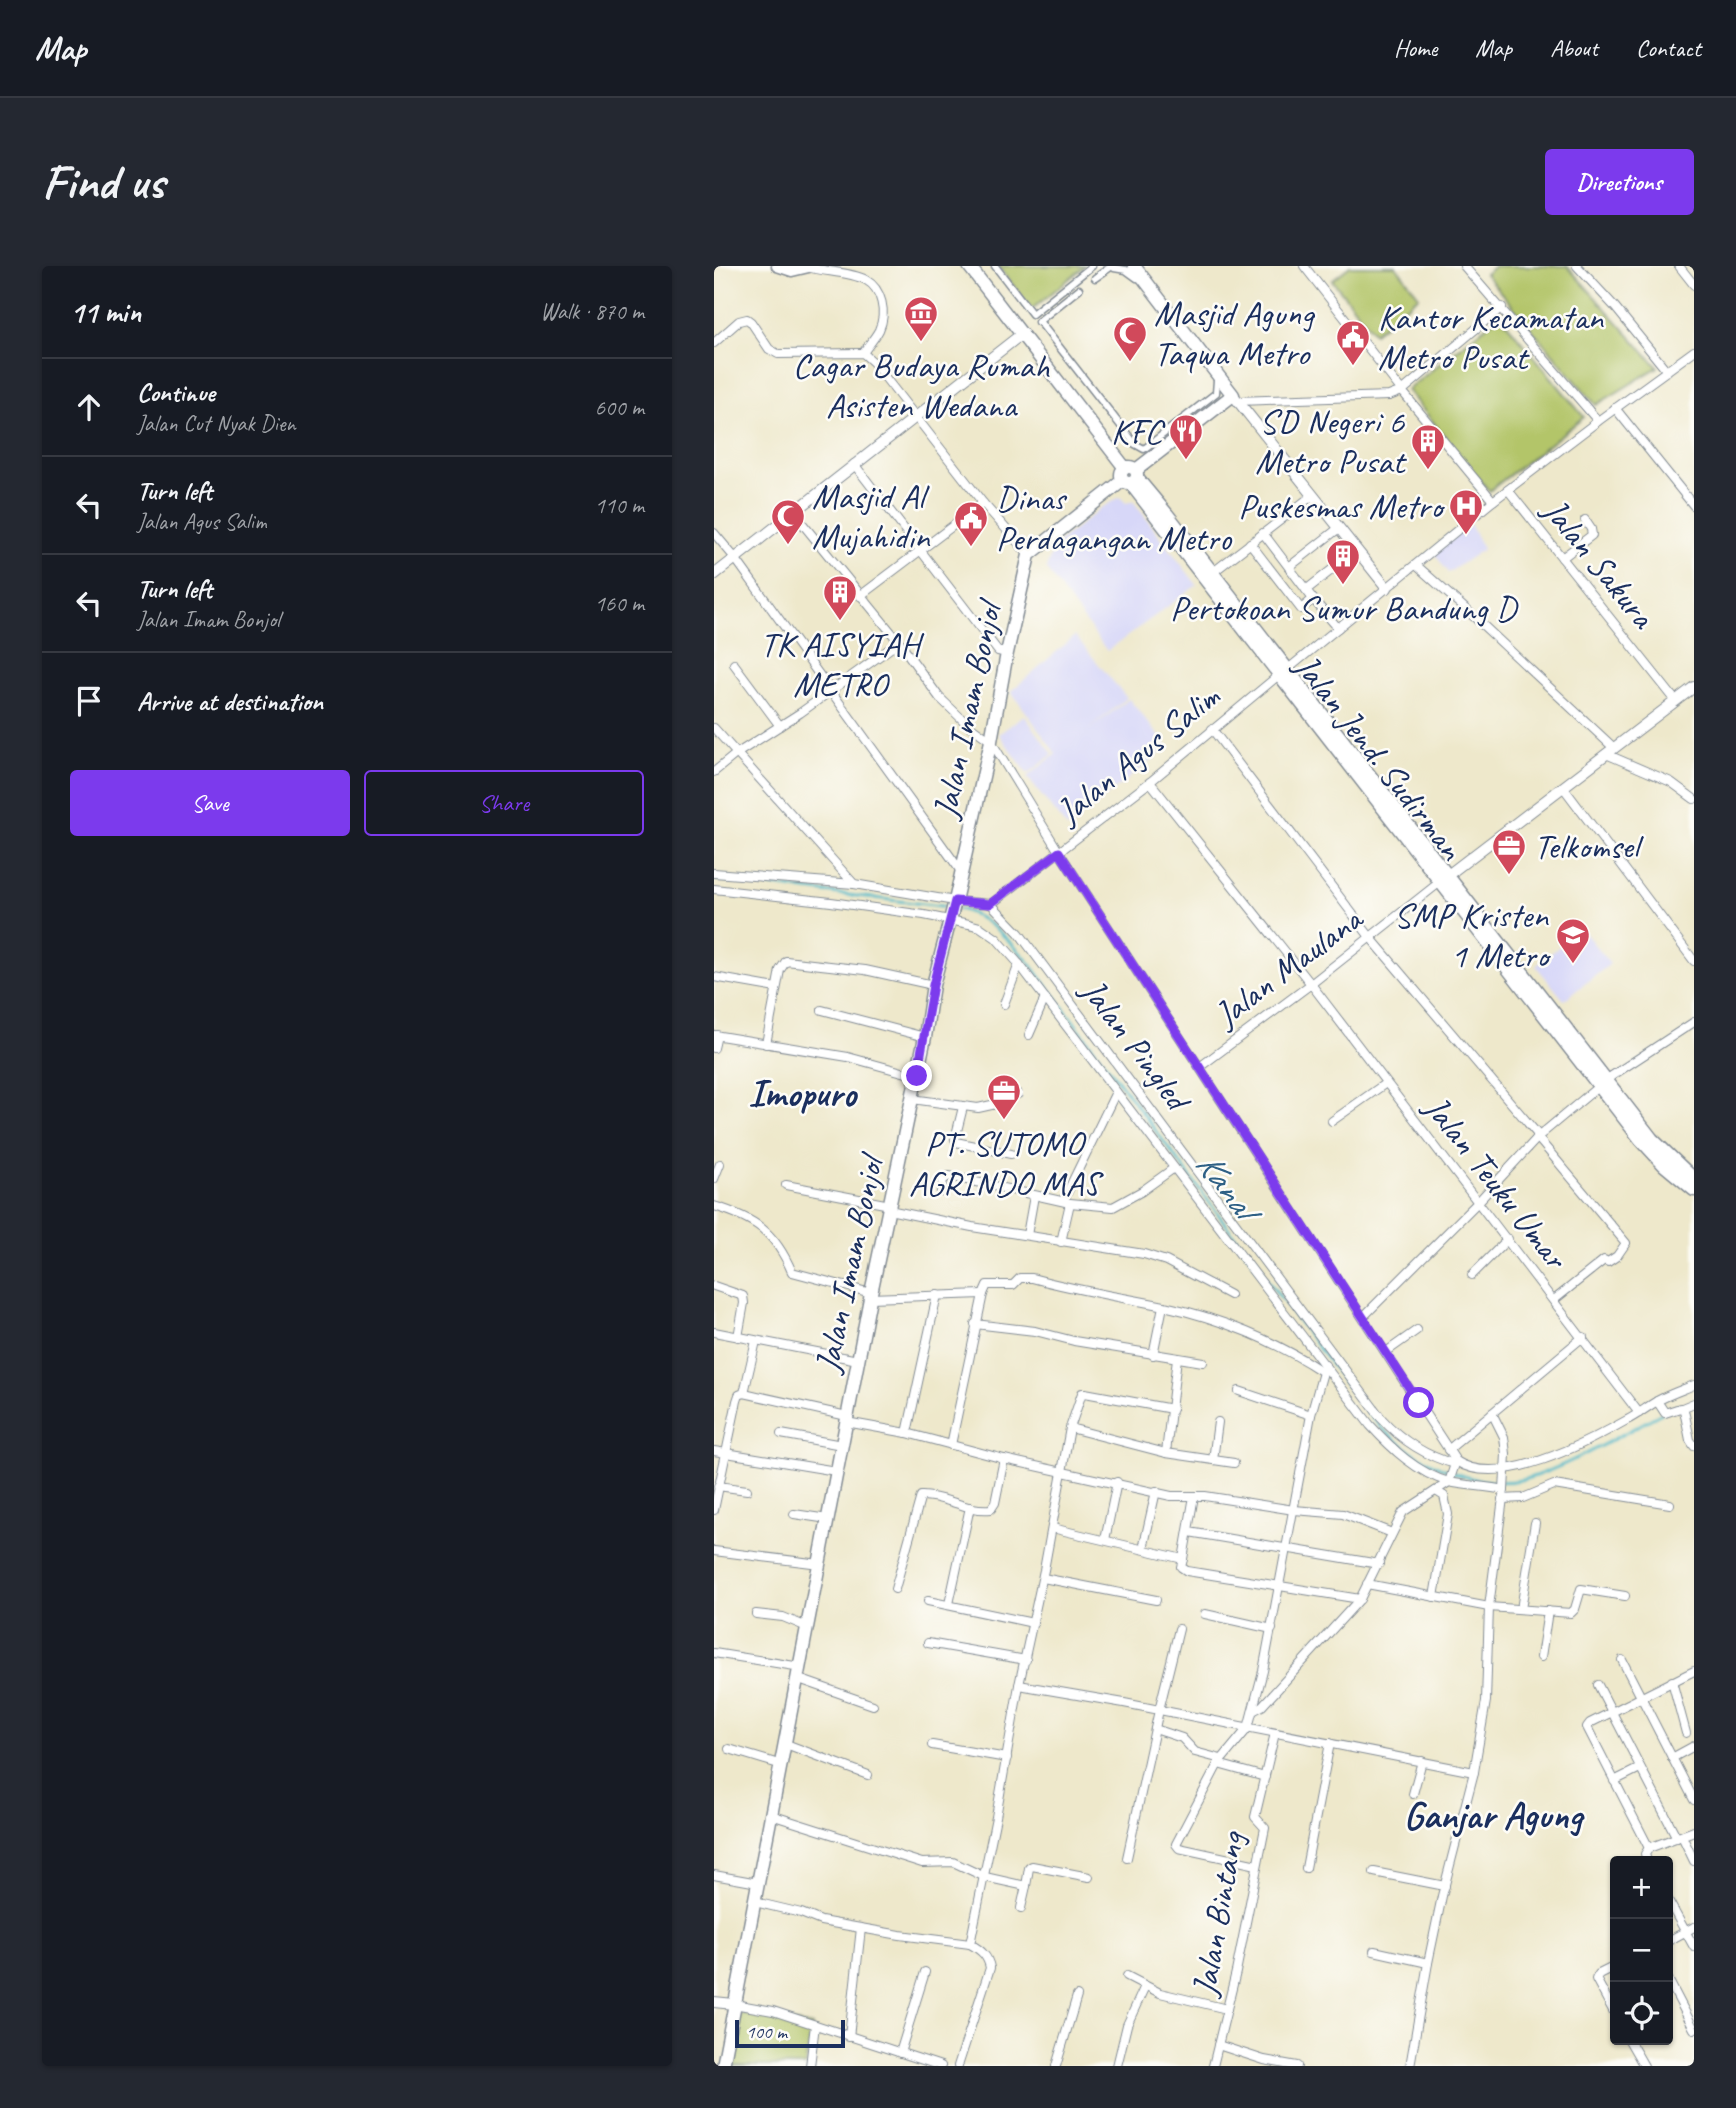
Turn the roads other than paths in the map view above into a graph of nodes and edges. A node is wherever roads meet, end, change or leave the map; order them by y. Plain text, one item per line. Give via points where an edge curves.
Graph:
1 (777, 266) edge
2 (970, 266) edge
3 (995, 266) edge
4 (1092, 266) edge
5 (1112, 266) edge
6 (1134, 266) edge
7 (1304, 266) edge
8 (1464, 266) edge
9 (1577, 266) edge
10 (1679, 266) edge
11 (807, 267) edge
12 (1096, 278) dead end
13 (1694, 285) edge
14 (1079, 289) dead end
15 (1502, 307) junction
16 (1023, 333) junction
17 (714, 343) edge
18 (1694, 351) edge
19 (863, 353) junction
20 (1667, 371) junction
21 (1405, 394) junction
22 (1236, 398) junction
23 (1615, 408) junction
24 (916, 416) junction
25 (1598, 421) junction
26 (854, 464) junction
27 (1130, 476) junction
28 (1508, 490) junction
29 (1313, 495) junction
30 (1493, 501) junction
31 (984, 503) junction
32 (1694, 506) edge
33 (793, 512) junction
34 (1585, 520) dead end
35 (1339, 528) junction
36 (714, 533) edge
37 (1263, 533) junction
38 (1250, 543) junction
39 (1357, 550) junction
40 (919, 551) junction
41 (1029, 555) junction
42 (734, 558) junction
43 (1562, 558) junction
44 (1416, 565) junction
45 (1289, 567) junction
46 (1212, 573) junction
47 (714, 575) edge
48 (1387, 588) junction
49 (1306, 590) junction
50 (860, 596) junction
51 (1313, 599) junction
52 (1338, 628) junction
53 (899, 642) junction
54 (1007, 653) junction
55 (734, 664) dead end
56 (1284, 671) junction
57 (1694, 687) edge
58 (831, 691) junction
59 (1676, 701) junction
60 (780, 726) junction
61 (714, 728) edge
62 (1212, 729) junction
63 (991, 741) junction
64 (1610, 751) junction
65 (736, 754) junction
66 (714, 772) edge
67 (1150, 782) junction
68 (1563, 787) junction
69 (1694, 799) edge
70 (1059, 852) junction
71 (960, 870) junction
72 (714, 873) edge
73 (1444, 878) junction
74 (854, 884) junction
75 (714, 889) edge
76 (955, 901) junction
77 (990, 904) junction
78 (951, 918) junction
79 (1370, 937) junction
80 (1693, 957) edge
81 (1020, 964) junction
82 (714, 977) edge
83 (1311, 984) junction
84 (933, 985) junction
85 (776, 988) junction
86 (1045, 998) junction
87 (1004, 1004) dead end
88 (822, 1010) dead end
89 (1694, 1022) edge
90 (715, 1035) edge
91 (1029, 1035) dead end
92 (925, 1037) junction
93 (765, 1044) junction
94 (714, 1048) edge
95 (1201, 1066) junction
96 (917, 1076) junction
97 (1603, 1082) junction
98 (1385, 1083) junction
99 (1116, 1091) junction
100 (1018, 1094) dead end
101 (912, 1099) junction
102 (963, 1107) junction
103 (1332, 1121) dead end
104 (1538, 1137) junction
105 (1011, 1154) dead end
106 (720, 1164) dead end
107 (1174, 1168) junction
108 (714, 1179) edge
109 (1694, 1179) edge
110 (786, 1185) dead end
111 (1694, 1190) edge
112 (941, 1192) dead end
113 (1034, 1196) junction
114 (1066, 1202) junction
115 (1478, 1202) junction
116 (714, 1206) edge
117 (889, 1207) junction
118 (1027, 1236) junction
119 (1507, 1239) junction
120 (1062, 1242) junction
121 (1472, 1275) dead end
122 (714, 1286) edge
123 (937, 1294) junction
124 (983, 1294) junction
125 (1230, 1295) dead end
126 (871, 1296) junction
127 (1554, 1300) junction
128 (1163, 1306) junction
129 (1363, 1317) junction
130 (975, 1324) junction
131 (1417, 1330) dead end
132 (714, 1332) edge
133 (738, 1337) junction
134 (1583, 1337) junction
135 (755, 1340) junction
136 (1386, 1352) junction
137 (1153, 1354) junction
138 (1177, 1358) junction
139 (858, 1360) junction
140 (1203, 1363) dead end
141 (1324, 1368) junction
142 (1694, 1385) edge
143 (1239, 1391) dead end
144 (744, 1393) junction
145 (1658, 1402) junction
146 (1694, 1403) edge
147 (1682, 1408) junction
148 (1172, 1409) junction
149 (1492, 1413) junction
150 (1639, 1413) junction
151 (1311, 1415) junction
152 (846, 1419) junction
153 (1218, 1422) dead end
154 (1070, 1428) junction
155 (907, 1433) junction
156 (781, 1434) dead end
157 (842, 1445) junction
158 (951, 1445) junction
159 (1694, 1446) edge
160 (1448, 1450) junction
161 (714, 1451) edge
162 (1166, 1453) junction
163 (725, 1454) junction
164 (1004, 1459) junction
165 (1213, 1460) junction
166 (1234, 1464) dead end
167 (1455, 1464) junction
168 (836, 1471) junction
169 (1505, 1471) junction
170 (1063, 1472) junction
171 (1449, 1480) junction
172 (1117, 1482) junction
173 (717, 1487) edge
174 (747, 1490) dead end
175 (1156, 1491) junction
176 (1436, 1491) junction
177 (1503, 1491) junction
178 (1194, 1496) junction
179 (1670, 1504) dead end
180 (970, 1507) junction
181 (714, 1510) edge
182 (1294, 1510) junction
183 (794, 1514) dead end
184 (828, 1519) junction
185 (1535, 1523) dead end
186 (1052, 1528) junction
187 (1189, 1532) junction
188 (1392, 1533) junction
189 (1105, 1540) junction
190 (1287, 1548) junction
191 (1143, 1549) junction
192 (714, 1551) edge
193 (1183, 1559) junction
194 (820, 1564) junction
195 (1379, 1564) junction
196 (1043, 1578) junction
197 (1367, 1584) junction
198 (1279, 1585) junction
199 (895, 1589) dead end
200 (1625, 1596) dead end
201 (1434, 1597) junction
202 (1360, 1599) junction
203 (1156, 1600) dead end
204 (928, 1601) dead end
205 (949, 1604) junction
206 (1489, 1607) junction
207 (1521, 1609) junction
208 (1548, 1611) junction
209 (756, 1614) dead end
210 (1205, 1614) dead end
211 (1033, 1623) junction
212 (807, 1627) junction
213 (1179, 1629) dead end
214 (1272, 1629) junction
215 (928, 1643) dead end
216 (714, 1653) edge
217 (1541, 1657) dead end
218 (1026, 1660) junction
219 (1622, 1660) dead end
220 (1694, 1671) edge
221 (800, 1673) junction
222 (1672, 1681) junction
223 (1019, 1685) junction
224 (1598, 1685) dead end
225 (1641, 1697) junction
226 (873, 1705) dead end
227 (1159, 1710) junction
228 (1253, 1711) junction
229 (1613, 1712) junction
230 (1248, 1727) junction
231 (1155, 1729) junction
232 (1275, 1733) junction
233 (1686, 1733) dead end
234 (786, 1744) junction
235 (1330, 1744) junction
236 (932, 1745) dead end
237 (1694, 1746) edge
238 (729, 1749) dead end
239 (1007, 1758) junction
240 (1672, 1758) junction
241 (1422, 1761) junction
242 (1220, 1762) junction
243 (782, 1765) junction
244 (1640, 1768) junction
245 (1474, 1772) junction
246 (868, 1774) dead end
247 (1265, 1777) junction
248 (1614, 1781) junction
249 (1413, 1794) dead end
250 (1694, 1801) edge
251 (771, 1815) junction
252 (1694, 1832) edge
253 (1680, 1837) junction
254 (1649, 1848) junction
255 (1646, 1856) edge
256 (1127, 1858) dead end
257 (1694, 1861) edge
258 (1257, 1865) junction
259 (1306, 1868) dead end
260 (1374, 1872) dead end
261 (714, 1875) edge
262 (985, 1877) junction
263 (1089, 1877) dead end
264 (758, 1883) junction
265 (1026, 1886) junction
266 (1445, 1886) junction
267 (755, 1902) junction
268 (1673, 1907) edge
269 (1021, 1908) dead end
270 (862, 1928) junction
271 (1690, 1929) edge
272 (1673, 1938) edge
273 (970, 1944) junction
274 (1694, 1947) edge
275 (1374, 1951) dead end
276 (1428, 1963) junction
277 (1610, 1968) edge
278 (925, 1972) dead end
279 (1127, 1976) dead end
280 (1670, 1982) edge
281 (1144, 1986) junction
282 (1077, 1996) dead end
283 (714, 2002) edge
284 (734, 2004) junction
285 (1610, 2005) edge
286 (1227, 2009) junction
287 (815, 2025) junction
288 (1694, 2029) edge
289 (849, 2037) junction
290 (1218, 2045) junction
291 (1632, 2045) edge
292 (900, 2053) junction
293 (723, 2066) edge
294 (810, 2066) edge
295 (941, 2066) edge
296 (958, 2066) edge
297 (1056, 2066) edge
298 (1117, 2066) edge
299 (1213, 2066) edge
300 (1297, 2066) edge
301 (1410, 2066) edge
302 (1644, 2066) edge

1 - 11 main road via 792,271
2 - 16 main road
3 - 4 street via 1032,314
5 - 12 street
5 - 14 street via 1135,275 1219,385 1216,393 1144,449 1135,444 1038,322
6 - 22 main road
7 - 21 street
8 - 15 street
9 - 20 street
10 - 13 street
11 - 19 street via 864,279 875,286 882,317
15 - 21 street
15 - 25 street
16 - 24 street
16 - 27 main road
17 - 19 street via 747,319 778,354
18 - 20 street, Jalan Agus Salim
19 - 24 street
20 - 23 street, Jalan Agus Salim
21 - 22 street
21 - 30 street
22 - 27 main road
22 - 29 street
23 - 25 street, Jalan Agus Salim
23 - 32 street
24 - 26 street
24 - 31 street
25 - 28 street, Jalan Agus Salim
26 - 33 street
26 - 40 street
27 - 41 main road
27 - 46 main road, Jalan Jend. Sudirman
27 - 56 main road, Jalan Jend. Sudirman
28 - 30 street, Jalan Agus Salim
28 - 43 street, Jalan Sakura
29 - 35 street
29 - 37 street
30 - 44 street, Jalan Agus Salim
31 - 40 street
31 - 41 street
33 - 42 street
33 - 50 street
34 - 43 street via 1592,535
35 - 39 street
35 - 45 street
36 - 42 street
37 - 38 street
37 - 45 street
38 - 46 street
38 - 51 street via 1301,609
39 - 48 street
39 - 49 street
40 - 50 street
40 - 54 street via 998,651
41 - 54 main road, Jalan Imam Bonjol
42 - 47 street
42 - 58 street
43 - 59 street, Jalan Sakura
44 - 48 street, Jalan Agus Salim
44 - 64 street
45 - 49 street
46 - 56 main road, Jalan Jend. Sudirman
48 - 52 street, Jalan Agus Salim
49 - 51 street
50 - 53 street
51 - 52 street
52 - 56 street, Jalan Agus Salim
53 - 58 street
53 - 63 street via 939,697
54 - 63 main road, Jalan Imam Bonjol
55 - 60 street
56 - 62 street, Jalan Agus Salim
56 - 73 main road, Jalan Jend. Sudirman
57 - 59 street
58 - 60 street
58 - 71 street
59 - 64 street
60 - 65 street
61 - 65 street
62 - 67 street, Jalan Agus Salim
62 - 79 street
63 - 70 street
63 - 71 main road, Jalan Imam Bonjol
64 - 68 street
64 - 69 street
65 - 66 street
65 - 74 street
67 - 70 street, Jalan Agus Salim
67 - 83 street, Jalan Teuku Umar
68 - 73 street
68 - 80 street
70 - 77 street, Jalan Agus Salim
70 - 95 street
71 - 76 main road, Jalan Imam Bonjol
72 - 74 street
73 - 79 street, Jalan Maulana
73 - 97 main road, Jalan Jend. Sudirman
74 - 76 street
75 - 78 street
76 - 77 street
76 - 78 main road, Jalan Imam Bonjol
77 - 167 street, Jalan Pingled via 1019,933 1381,1418 1414,1447
78 - 81 street via 980,927
78 - 84 main road, Jalan Imam Bonjol
79 - 83 street, Jalan Maulana
79 - 104 street
81 - 86 street
81 - 87 street
82 - 85 street
83 - 95 street, Jalan Maulana
83 - 98 street, Jalan Teuku Umar
84 - 85 street via 788,960 781,966
84 - 92 main road, Jalan Imam Bonjol
85 - 93 street
86 - 91 street
86 - 99 street
88 - 92 street
89 - 97 street
90 - 93 street
90 - 94 street
92 - 96 main road, Jalan Imam Bonjol
93 - 96 street via 848,1057
95 - 129 street
96 - 101 main road, Jalan Imam Bonjol
97 - 104 street
97 - 109 main road, Jalan Jend. Sudirman via 1659,1148
97 - 111 main road, Jalan Jend. Sudirman via 1654,1154
98 - 103 street
98 - 115 street, Jalan Teuku Umar
99 - 107 street
99 - 114 street
100 - 102 street via 987,1107
101 - 102 street
101 - 117 main road, Jalan Imam Bonjol
102 - 105 street via 957,1143
104 - 115 street
104 - 127 street via 1626,1243 1616,1256 1604,1260
106 - 108 street
107 - 114 street via 1119,1205
107 - 141 street
110 - 117 street
112 - 113 street via 943,1180 949,1176
113 - 114 street
113 - 118 street
114 - 120 street
115 - 119 street, Jalan Teuku Umar
115 - 129 street
116 - 126 street via 760,1225 779,1246 792,1272
117 - 118 street
117 - 126 main road, Jalan Imam Bonjol
118 - 120 street
119 - 121 street
119 - 127 street, Jalan Teuku Umar
120 - 125 street via 1158,1258
122 - 133 street via 743,1296
123 - 124 street
123 - 126 street
123 - 155 street
124 - 128 street via 987,1285 1013,1285 1025,1277
124 - 130 street
126 - 139 main road, Jalan Imam Bonjol
127 - 134 street, Jalan Teuku Umar
128 - 137 street
128 - 141 street via 1222,1323
129 - 136 street
130 - 137 street
130 - 158 street
131 - 136 street
132 - 133 street
133 - 135 street
134 - 149 street
134 - 150 street, Jalan Teuku Umar
135 - 139 street
135 - 144 street
136 - 160 street
137 - 138 street
138 - 140 street
138 - 148 street
139 - 152 main road, Jalan Imam Bonjol
141 - 151 street
141 - 171 street via 1384,1441 1416,1467
142 - 145 street, Jalan Pingled
143 - 151 street
144 - 152 street
144 - 163 street via 737,1401
145 - 147 street via 1664,1412
145 - 150 street, Jalan Pingled
146 - 147 street
147 - 159 street
148 - 154 street via 1083,1393
148 - 162 street
149 - 160 street
149 - 169 street via 1504,1437
150 - 169 street, Jalan Pingled via 1537,1463
151 - 182 street
152 - 155 street
152 - 157 main road, Jalan Imam Bonjol
153 - 165 street
154 - 162 street
154 - 170 street
155 - 158 street
156 - 157 street
157 - 168 main road, Jalan Imam Bonjol
158 - 164 street
160 - 167 street
161 - 163 street
162 - 165 street
163 - 168 street
163 - 173 street
164 - 170 street
164 - 180 street via 993,1507
165 - 166 street
167 - 169 street, Jalan Pingled
167 - 171 street
168 - 184 main road, Jalan Imam Bonjol
169 - 177 street
170 - 172 street
170 - 186 street
171 - 176 street
171 - 177 street
172 - 175 street
172 - 189 street
173 - 174 street
173 - 181 street
175 - 178 street
175 - 191 street
176 - 188 street via 1403,1511
176 - 201 street via 1444,1496 1448,1514
177 - 179 street via 1523,1498 1554,1485
177 - 206 street
178 - 182 street
178 - 187 street
180 - 199 street via 920,1496
180 - 205 street
182 - 188 street via 1343,1514
182 - 190 street
183 - 184 street
184 - 194 main road, Jalan Imam Bonjol
185 - 207 street
186 - 189 street
186 - 196 street
187 - 190 street
187 - 193 street
188 - 195 street
189 - 191 street
190 - 195 street
190 - 198 street
191 - 193 street
192 - 194 street
193 - 198 street via 1181,1567 1187,1571
194 - 212 main road, Jalan Imam Bonjol
195 - 197 street
196 - 203 street
196 - 211 street
197 - 201 street
197 - 202 street
198 - 202 street
198 - 214 street
200 - 208 street via 1583,1589 1572,1612
201 - 206 street
202 - 228 street
204 - 205 street
205 - 211 street
206 - 207 street
206 - 245 street via 1486,1701
207 - 208 street
208 - 217 street
209 - 212 street via 783,1617
210 - 214 street
211 - 218 street
212 - 221 main road, Jalan Imam Bonjol
213 - 227 street
214 - 228 street
215 - 218 street
216 - 221 street
218 - 223 street
219 - 225 street
220 - 222 street
221 - 226 street
221 - 234 main road, Jalan Imam Bonjol
222 - 225 street
222 - 233 street
223 - 227 street
223 - 239 street
224 - 229 street
225 - 229 street
225 - 240 street
227 - 230 street
227 - 231 street
228 - 230 street
229 - 244 street
229 - 248 street via 1587,1727
230 - 232 street
230 - 242 street
231 - 242 street via 1182,1738 1195,1752
231 - 256 street
232 - 235 street
232 - 247 street, Jalan Bintang
234 - 243 main road, Jalan Imam Bonjol
234 - 246 street
235 - 241 street
235 - 259 street
236 - 239 street
237 - 240 street
238 - 243 street
239 - 262 street
240 - 250 street
241 - 245 street
241 - 249 street
242 - 247 street
242 - 258 street via 1176,1846
243 - 251 main road, Jalan Imam Bonjol
244 - 248 street
244 - 253 street
245 - 266 street
247 - 258 street, Jalan Bintang via 1255,1816 1265,1826
248 - 254 street
251 - 262 street via 925,1864 953,1862
251 - 264 main road, Jalan Imam Bonjol
252 - 253 street
253 - 254 street
253 - 257 street
254 - 255 street
258 - 286 street, Jalan Bintang
260 - 266 street
261 - 264 street
262 - 265 street
262 - 273 street
263 - 265 street via 1032,1866
264 - 267 main road, Jalan Imam Bonjol
265 - 269 street
266 - 276 street
267 - 270 street
267 - 284 main road, Jalan Imam Bonjol
268 - 271 street
270 - 273 street
270 - 289 street
271 - 272 street
271 - 274 street
273 - 296 street via 984,1953 990,1968
275 - 276 street
276 - 301 street
277 - 285 street via 1596,1979
278 - 292 street
279 - 281 street
280 - 288 street
281 - 286 street
281 - 298 street
282 - 297 street
283 - 284 street
284 - 287 street
284 - 293 main road, Jalan Imam Bonjol
286 - 290 street, Jalan Bintang
287 - 289 street
287 - 294 street
289 - 292 street
290 - 299 street, Jalan Bintang
290 - 300 street
291 - 302 street
292 - 295 street

